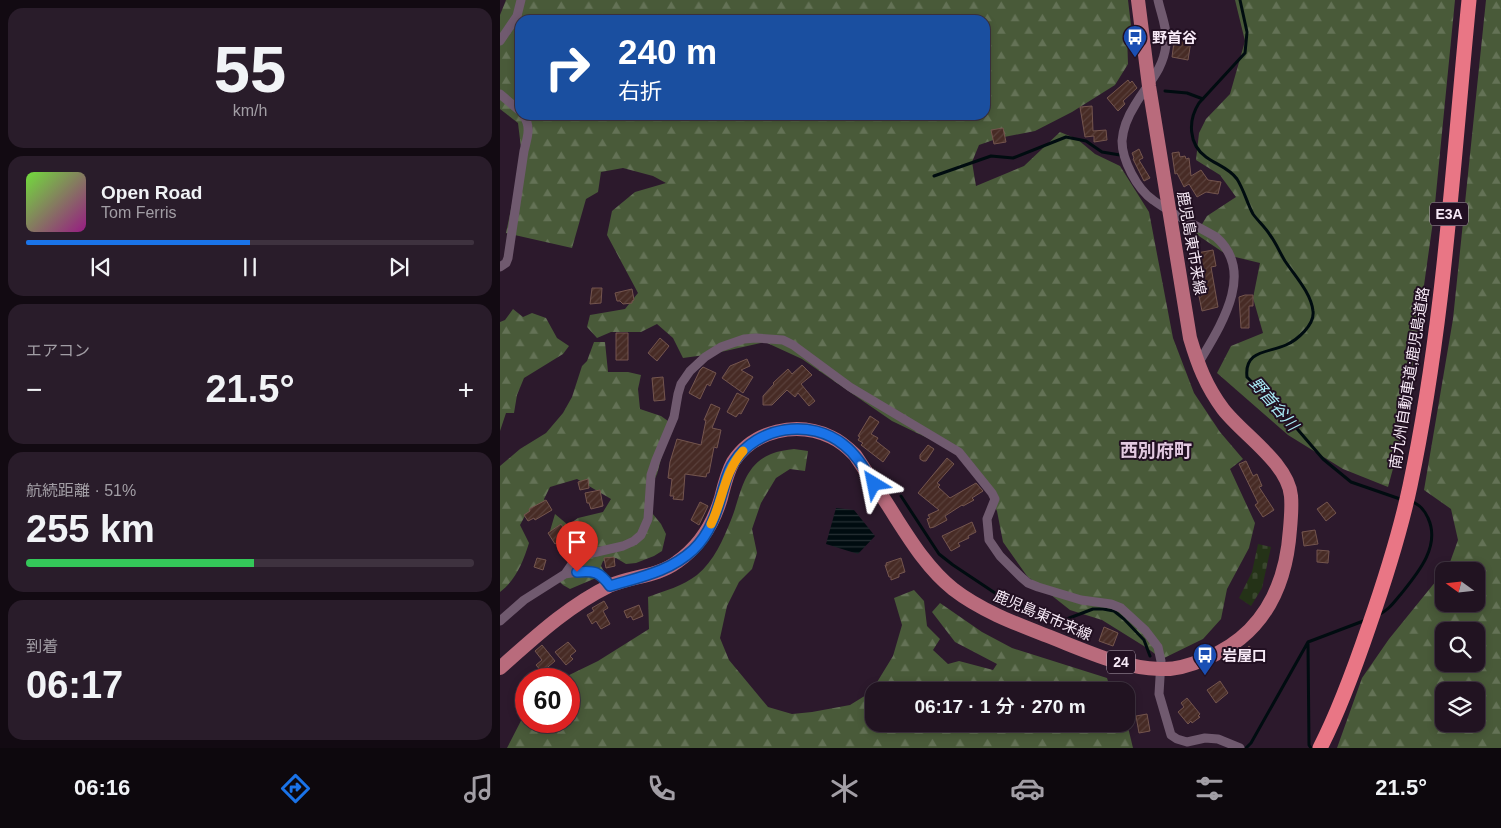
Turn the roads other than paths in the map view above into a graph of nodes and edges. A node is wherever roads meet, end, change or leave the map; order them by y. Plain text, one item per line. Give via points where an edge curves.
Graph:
1 (521, 0) edge
2 (1138, 0) edge
3 (1158, 0) edge
4 (1469, 0) edge
5 (517, 15) edge
6 (515, 19) edge
7 (500, 41) edge
8 (1149, 86) junction
9 (500, 94) edge
10 (515, 107) edge
11 (526, 120) edge
12 (1170, 211) junction
13 (500, 267) edge
14 (1198, 364) junction
15 (564, 574) junction
16 (610, 586) junction
17 (500, 621) edge
18 (500, 668) edge
19 (1160, 669) junction
20 (1240, 748) edge
21 (1320, 748) edge

1 - 5 street
2 - 8 main road, 鹿児島東市来線 / 24
3 - 8 street via 1166,43 1159,71
4 - 21 highway, 南九州自動車道;鹿児島道路 / E3A via 1440,295 1422,427 1388,569 1357,661
6 - 7 street
8 - 12 main road, 鹿児島東市来線 / 24
8 - 12 street via 1127,119 1122,143 1128,168 1142,190
9 - 10 street
11 - 13 street via 528,134 508,258
12 - 14 main road, 鹿児島東市来線 / 24 via 1190,338
12 - 14 street via 1225,245 1234,270 1228,309
14 - 19 main road, 鹿児島東市来線 / 24 via 1204,380 1224,410 1284,475 1291,494 1290,535 1277,590 1264,615 1248,632 1216,655 1173,669
15 - 16 street via 589,571 603,576
15 - 17 street via 524,600
15 - 19 street via 572,564 588,554 623,546 641,535 648,519 651,475 674,416 681,384 690,371 721,347 744,339 783,340 850,387 959,452 995,499 987,528 1000,556 1028,583 1081,600 1121,608 1158,647 1162,661
16 - 18 main road, 鹿児島東市来線 / 24 via 562,615
16 - 19 main road, 鹿児島東市来線 / 24 via 664,570 693,550 716,515 734,462 752,443 782,430 808,429 833,437 855,456 917,549 952,588 970,601 1093,654 1138,667
19 - 20 street via 1159,694 1171,735 1187,742 1218,739

